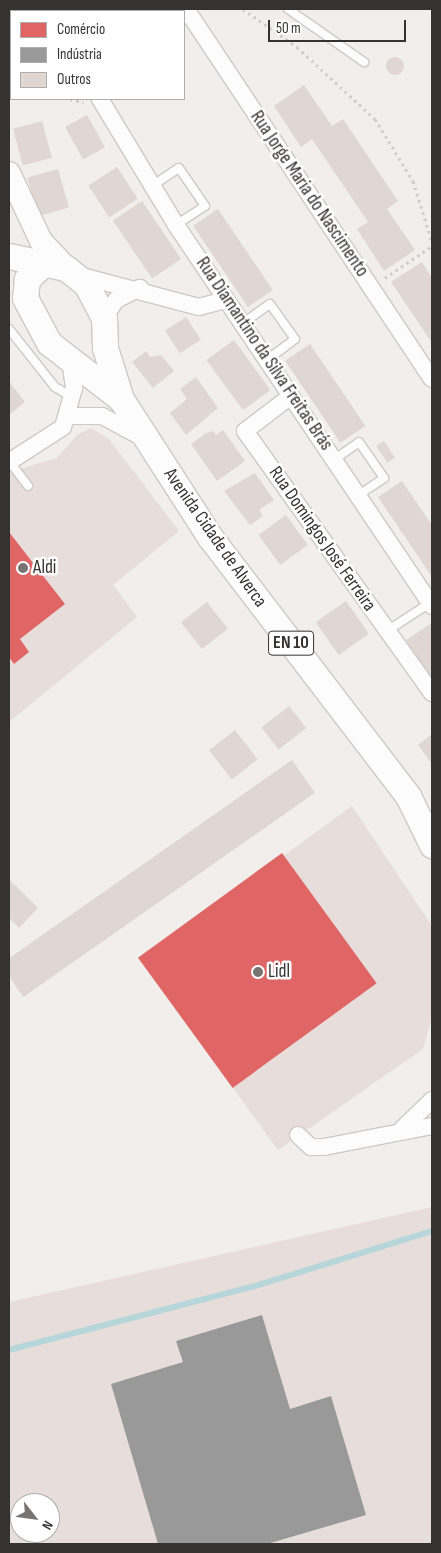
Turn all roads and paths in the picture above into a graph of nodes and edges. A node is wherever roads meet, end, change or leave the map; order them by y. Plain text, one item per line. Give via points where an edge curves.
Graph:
1 (186, 9) edge
2 (243, 9) edge
3 (288, 9) edge
4 (364, 62) dead end
5 (101, 100) edge
6 (9, 173) edge
7 (151, 186) junction
8 (176, 225) junction
9 (432, 242) edge
10 (432, 246) edge
11 (9, 256) edge
12 (61, 269) junction
13 (9, 279) edge
14 (371, 287) junction
15 (140, 288) junction
16 (26, 298) junction
17 (226, 300) junction
18 (104, 318) junction
19 (242, 324) junction
20 (9, 329) edge
21 (105, 348) junction
22 (266, 360) junction
23 (75, 363) junction
24 (432, 379) edge
25 (291, 396) junction
26 (72, 397) junction
27 (121, 399) junction
28 (68, 416) junction
29 (148, 441) junction
30 (335, 458) junction
31 (9, 462) edge
32 (28, 486) dead end
33 (359, 495) junction
34 (431, 604) edge
35 (387, 631) junction
36 (432, 693) edge
37 (432, 845) edge
38 (432, 1100) edge
39 (432, 1126) edge
40 (398, 1132) junction
41 (298, 1135) dead end

1 - 14 street, Rua Jorge Maria do Nascimento
2 - 9 path via 297,47 376,120 413,181
3 - 4 lane
5 - 7 street, Rua Diamantino da Silva Freitas Brás
6 - 12 main road via 41,241
7 - 8 street, Rua Diamantino da Silva Freitas Brás
7 - 8 lane via 179,168 204,206
8 - 17 street, Rua Diamantino da Silva Freitas Brás
10 - 14 path
11 - 12 main road
12 - 15 street
12 - 16 main road via 26,279
12 - 18 main road, Avenida Cidade de Alverca via 94,295
13 - 16 main road, Avenida Cidade de Alverca
14 - 24 street, Rua Jorge Maria do Nascimento
15 - 17 street via 199,307
15 - 18 street via 116,300
16 - 23 main road, Avenida Cidade de Alverca via 49,343
17 - 19 street, Rua Diamantino da Silva Freitas Brás
18 - 21 main road, Avenida Cidade de Alverca
19 - 22 street, Rua Diamantino da Silva Freitas Brás
19 - 22 lane via 270,304 295,339
20 - 26 lane via 55,387
21 - 23 main road via 100,357
21 - 27 main road, Avenida Cidade de Alverca / EN 10
22 - 25 street, Rua Diamantino da Silva Freitas Brás
23 - 26 street
23 - 27 main road, Avenida Cidade de Alverca
25 - 30 street, Rua Diamantino da Silva Freitas Brás
25 - 35 street, Rua Domingos José Ferreira via 245,431
26 - 28 street
27 - 29 main road, Avenida Cidade de Alverca / EN 10
28 - 29 street via 102,416
28 - 31 street via 53,437
29 - 37 main road, Avenida Cidade de Alverca / EN 10 via 210,537 408,796
30 - 33 street, Rua Diamantino da Silva Freitas Brás
30 - 33 lane via 359,442 384,478
31 - 32 lane
33 - 34 street, Rua Diamantino da Silva Freitas Brás
34 - 35 lane
35 - 36 street, Rua Domingos José Ferreira
38 - 40 street
39 - 40 street
40 - 41 street via 324,1147 311,1147

